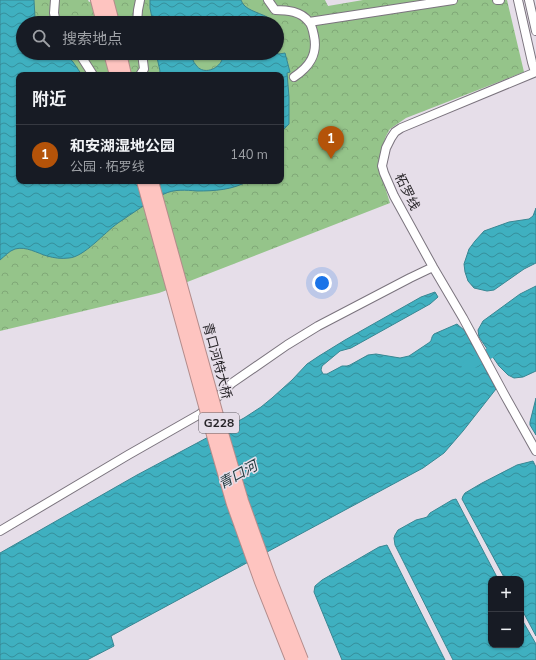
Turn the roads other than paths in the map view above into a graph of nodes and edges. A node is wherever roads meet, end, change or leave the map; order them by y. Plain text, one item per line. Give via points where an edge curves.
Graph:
1 (55, 0) edge
2 (97, 0) edge
3 (107, 0) edge
4 (140, 0) edge
5 (268, 0) edge
6 (453, 0) edge
7 (497, 0) edge
8 (500, 0) edge
9 (518, 0) edge
10 (529, 0) edge
11 (55, 16) edge
12 (101, 16) edge
13 (111, 16) edge
14 (138, 16) edge
15 (309, 22) junction
16 (536, 31) edge
17 (83, 60) edge
18 (112, 60) edge
19 (122, 60) edge
20 (143, 60) edge
21 (536, 71) edge
22 (91, 72) edge
23 (115, 72) edge
24 (125, 72) edge
25 (142, 72) edge
26 (294, 77) dead end
27 (144, 184) edge
28 (153, 184) edge
29 (433, 267) junction
30 (536, 451) edge
31 (0, 531) edge
32 (292, 660) edge
33 (302, 660) edge

1 - 11 street
2 - 12 highway
3 - 13 highway
4 - 14 street
5 - 15 street via 275,10 292,11
6 - 15 street
7 - 8 street
9 - 21 street
10 - 16 street
15 - 26 street via 315,39 315,51 303,71
17 - 22 street
18 - 23 highway
19 - 24 highway
20 - 25 street
21 - 29 street, 柘罗线 via 401,128 391,138 383,157 384,173
27 - 32 highway, 青口河特大桥 / G228, bridge via 231,497 258,575
28 - 33 highway, 青口河特大桥 / G228, bridge via 242,501
29 - 30 street, 柘罗线
29 - 31 street via 318,326 232,383 200,414

